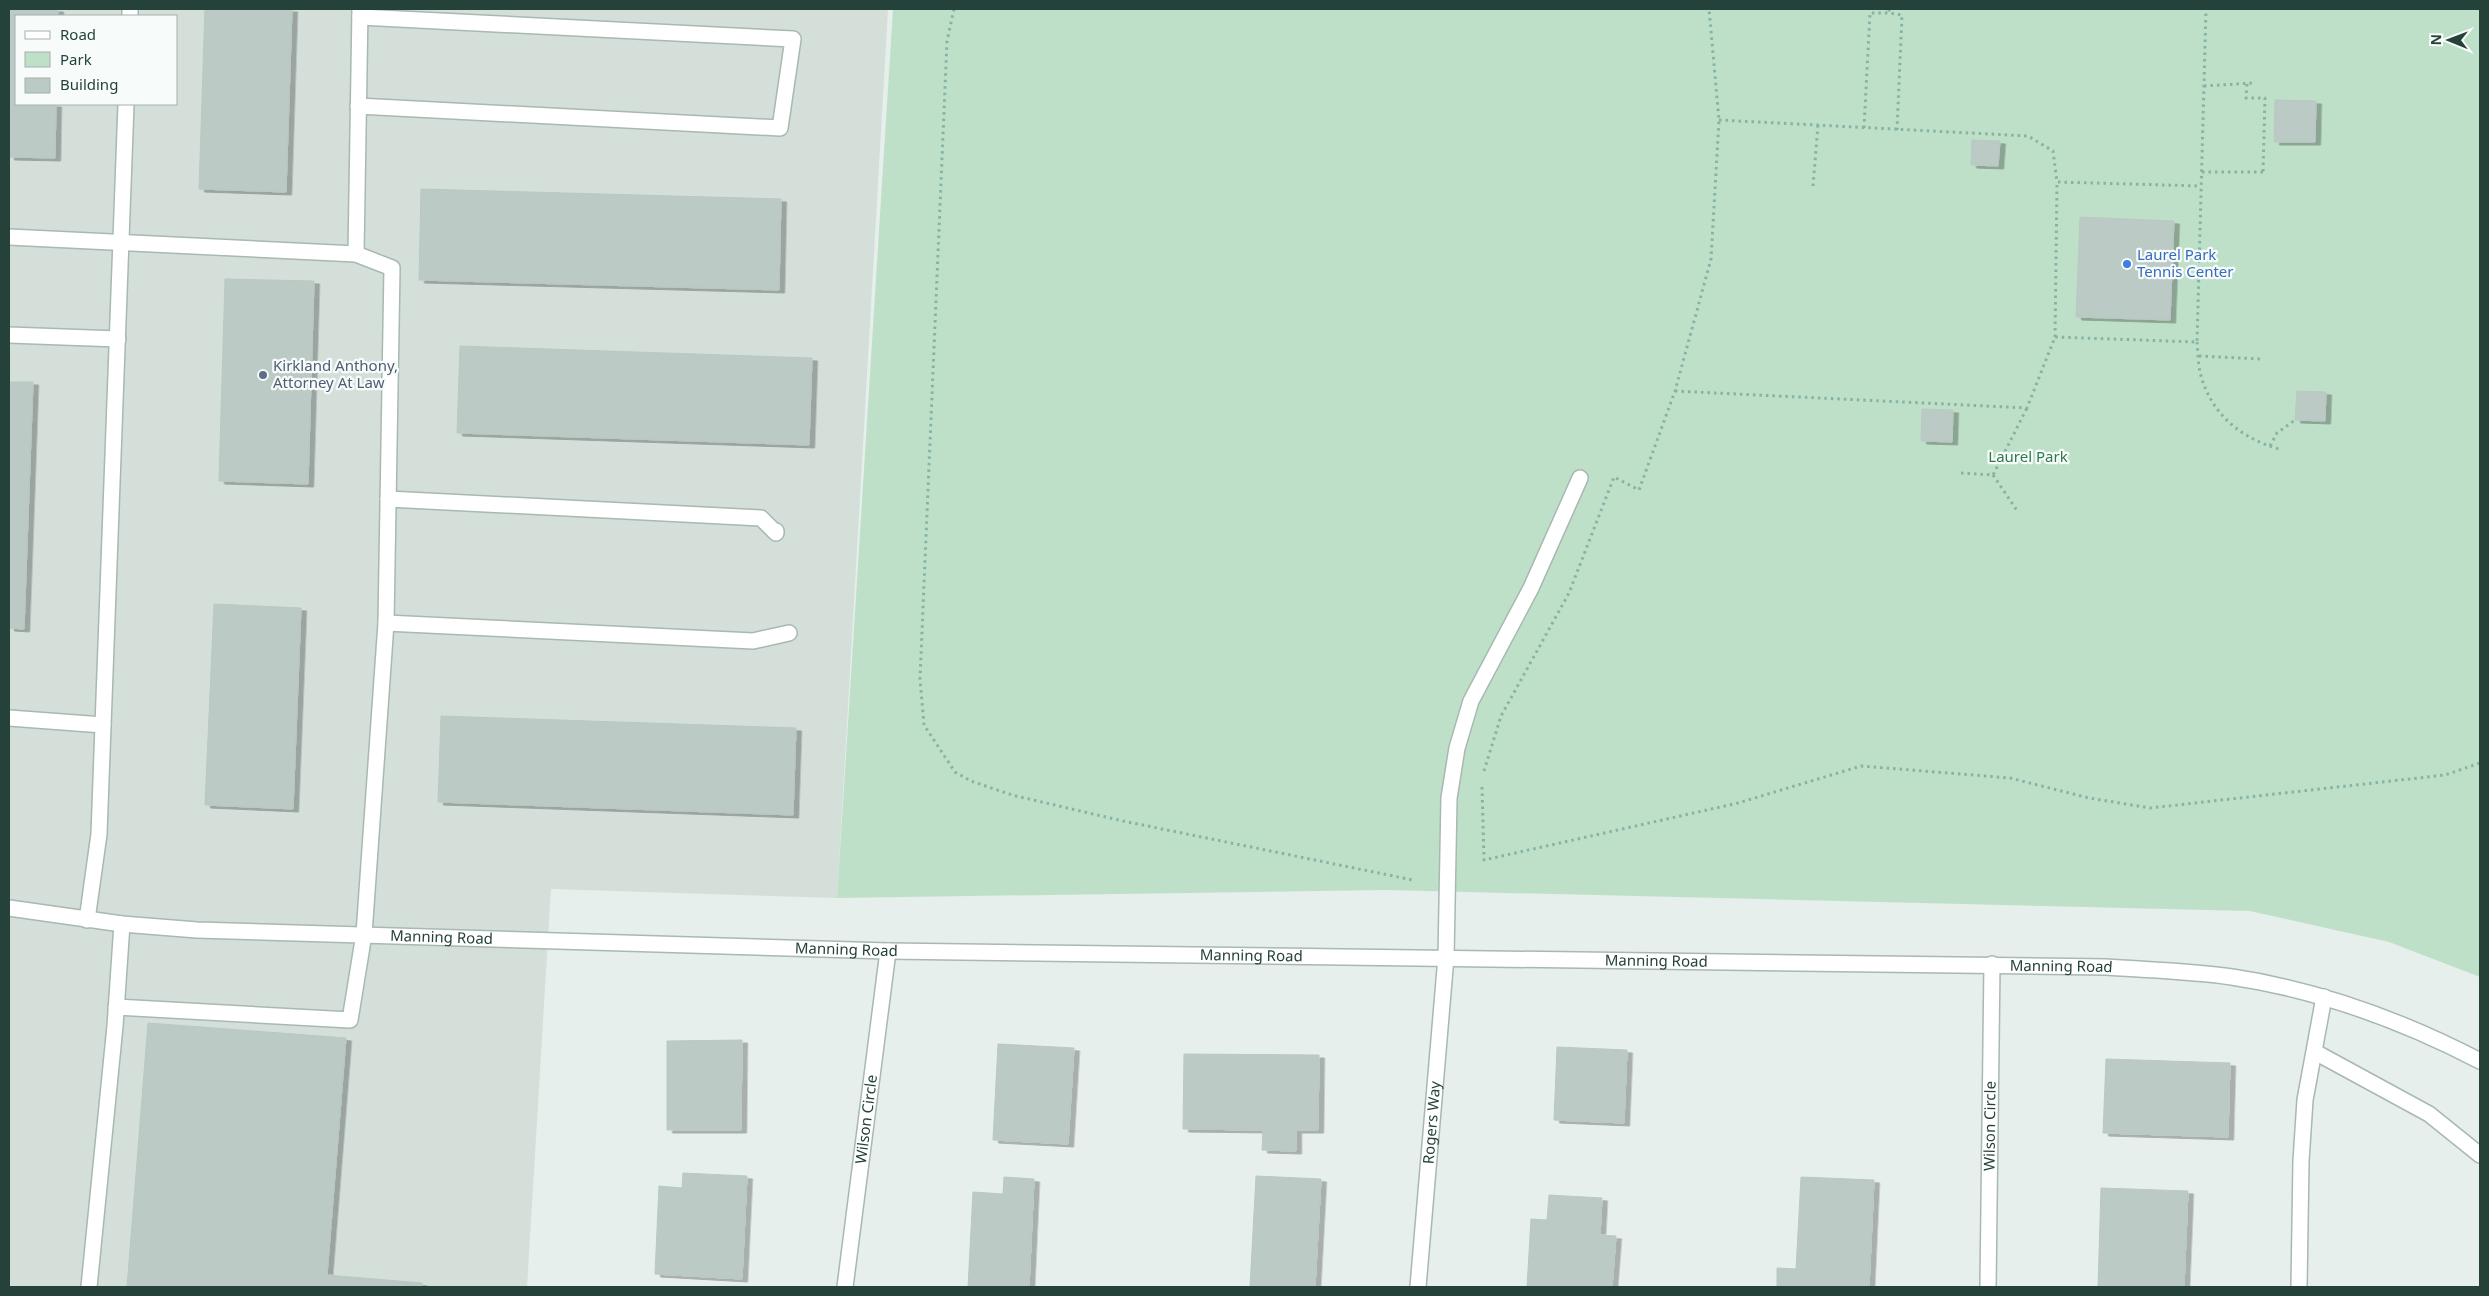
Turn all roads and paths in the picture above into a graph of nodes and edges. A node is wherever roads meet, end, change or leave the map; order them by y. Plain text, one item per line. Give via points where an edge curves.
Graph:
1 (954, 9) edge
2 (1709, 9) edge
3 (1889, 9) edge
4 (2206, 9) edge
5 (360, 13) edge
6 (1889, 14) junction
7 (2253, 83) dead end
8 (2247, 84) junction
9 (2204, 86) junction
10 (126, 105) edge
11 (358, 106) junction
12 (1719, 120) junction
13 (1818, 126) junction
14 (1864, 128) junction
15 (1897, 130) junction
16 (2202, 172) junction
17 (2057, 182) junction
18 (1813, 186) dead end
19 (2201, 186) junction
20 (9, 237) edge
21 (119, 244) junction
22 (356, 254) junction
23 (9, 335) edge
24 (2056, 337) junction
25 (118, 339) junction
26 (2197, 342) junction
27 (2199, 356) junction
28 (2260, 359) dead end
29 (1675, 391) junction
30 (2027, 408) junction
31 (2296, 420) dead end
32 (2270, 446) junction
33 (2279, 448) dead end
34 (1961, 473) dead end
35 (1993, 475) junction
36 (1580, 478) dead end
37 (388, 499) junction
38 (2018, 512) dead end
39 (776, 531) dead end
40 (386, 623) junction
41 (789, 632) dead end
42 (9, 718) edge
43 (103, 725) junction
44 (2480, 764) edge
45 (1413, 880) dead end
46 (9, 908) edge
47 (88, 920) junction
48 (122, 924) junction
49 (364, 934) junction
50 (888, 951) junction
51 (1446, 957) junction
52 (1992, 964) junction
53 (2324, 997) junction
54 (116, 1007) junction
55 (2315, 1052) junction
56 (2480, 1061) edge
57 (2480, 1155) edge
58 (90, 1287) edge
59 (844, 1287) edge
60 (1418, 1287) edge
61 (1988, 1287) edge
62 (2299, 1287) edge

1 - 45 path via 947,41 935,282 920,679 924,725 956,772 970,781 1012,795
2 - 12 path
3 - 6 path
4 - 9 path
5 - 11 street
5 - 11 street via 793,39 780,128
6 - 14 path via 1870,13
6 - 15 path via 1902,15
7 - 8 path
8 - 9 path
8 - 16 path via 2246,98 2265,98 2265,172
9 - 16 path
10 - 21 street
11 - 22 street
12 - 13 path
12 - 29 path via 1711,259
13 - 14 path
13 - 18 path
14 - 15 path
15 - 17 path via 2028,136 2054,151
16 - 19 path
17 - 19 path
17 - 24 path
19 - 26 path
20 - 21 street
21 - 22 street
21 - 25 street
22 - 37 street via 392,268
23 - 25 street
24 - 26 path
24 - 30 path
25 - 43 street
26 - 27 path
27 - 28 path
27 - 32 path via 2200,372 2213,405 2236,430
29 - 30 path
29 - 44 path via 1638,490 1614,476 1570,593 1501,716 1482,780 1484,860 1738,803 1861,766 2010,778 2089,798 2150,808 2445,775
30 - 35 path
31 - 32 path via 2277,433
32 - 33 path
34 - 35 path
35 - 38 path
36 - 51 street, Rogers Way via 1531,588 1471,701 1457,748 1449,798
37 - 39 street via 761,518
37 - 40 street
40 - 41 street via 753,641
40 - 49 street
42 - 43 street
43 - 47 street via 99,834
46 - 47 street, Manning Road
47 - 48 street, Manning Road
48 - 49 street, Manning Road via 198,930
48 - 54 street
49 - 50 street, Manning Road
49 - 54 street via 350,1020
50 - 51 street, Manning Road
50 - 59 street, Wilson Circle
51 - 52 street, Manning Road
51 - 60 street, Rogers Way
52 - 53 street, Manning Road via 2106,967 2232,977
52 - 61 street, Wilson Circle
53 - 55 street
53 - 56 street, Manning Road via 2447,1044
54 - 58 street
55 - 57 street via 2429,1114
55 - 62 street via 2305,1100

